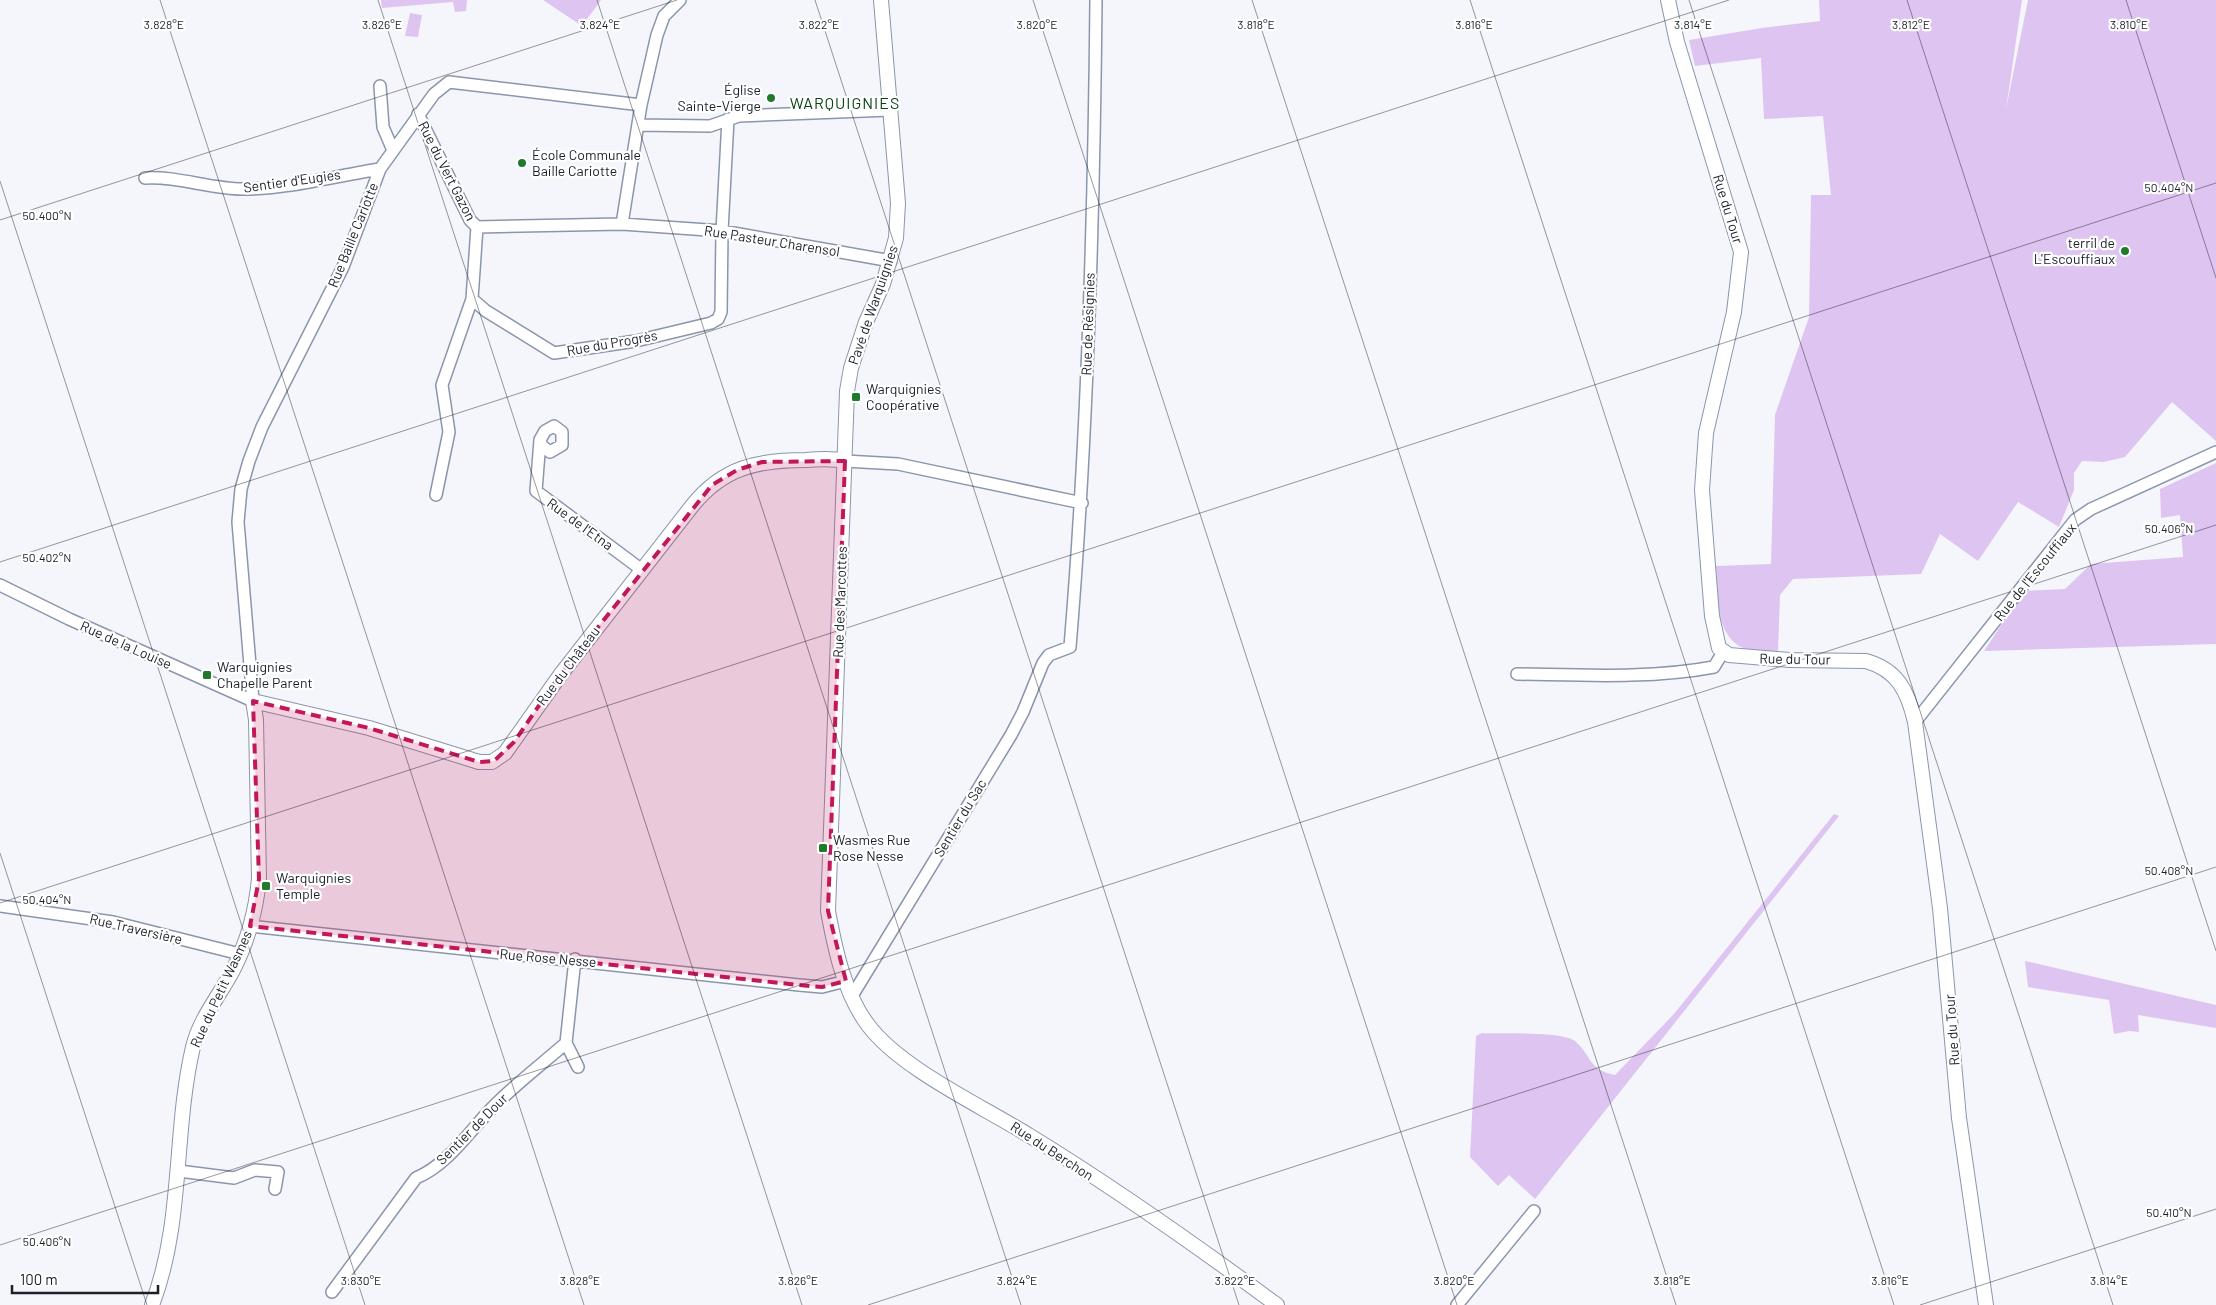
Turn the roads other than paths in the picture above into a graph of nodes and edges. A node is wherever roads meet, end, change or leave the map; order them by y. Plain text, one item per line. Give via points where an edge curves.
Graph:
1 (680, 0) edge
2 (881, 0) edge
3 (1096, 0) edge
4 (1668, 0) edge
5 (380, 86) dead end
6 (641, 105) junction
7 (890, 110) junction
8 (418, 114) junction
9 (728, 120) junction
10 (638, 125) junction
11 (392, 148) junction
12 (380, 168) junction
13 (145, 178) dead end
14 (622, 224) junction
15 (477, 227) junction
16 (722, 231) junction
17 (891, 261) junction
18 (472, 299) junction
19 (540, 440) dead end
20 (2216, 452) edge
21 (845, 460) junction
22 (436, 495) dead end
23 (1082, 503) junction
24 (642, 570) junction
25 (0, 586) edge
26 (1070, 647) joint
27 (1724, 652) junction
28 (1518, 674) dead end
29 (253, 701) junction
30 (1915, 722) junction
31 (0, 906) edge
32 (250, 926) junction
33 (240, 954) junction
34 (575, 959) junction
35 (846, 981) junction
36 (852, 996) junction
37 (566, 1043) junction
38 (578, 1067) dead end
39 (179, 1171) junction
40 (275, 1189) dead end
41 (1534, 1211) dead end
42 (332, 1292) dead end
43 (152, 1305) edge
44 (1277, 1305) edge
45 (1457, 1305) edge
46 (1986, 1305) edge

1 - 6 street via 664,16
2 - 7 street, Pavé de Warquignies
3 - 23 street, Rue de Résignies via 1094,173
4 - 27 street, Rue du Tour via 1677,42 1741,252 1734,312 1706,433 1702,490 1712,616 1717,643
5 - 11 street via 383,127
6 - 8 street, Rue Baille Cariotte via 457,81 442,86
6 - 10 street
7 - 9 street via 739,116
7 - 17 street, Pavé de Warquignies via 898,203
8 - 11 street, Rue Baille Cariotte
8 - 15 street, Rue du Vert Gazon via 470,220
9 - 10 street via 710,126
9 - 16 street
10 - 14 street
11 - 12 street, Rue Baille Cariotte
12 - 13 street, Sentier d'Eugies via 285,185 242,189 161,177
12 - 29 street, Rue Baille Cariotte via 342,267 262,427 241,489 238,522 240,558
14 - 15 street, Rue Pasteur Charensol
14 - 16 street, Rue Pasteur Charensol
15 - 18 street
16 - 17 street, Rue Pasteur Charensol
16 - 18 street, Rue du Progrès via 721,312 711,323 636,341 554,353
17 - 21 street, Pavé de Warquignies via 851,368
18 - 22 street via 442,386 449,432
19 - 24 street, Rue de l'Etna via 536,492
20 - 30 street, Rue de l'Escouffiaux via 2091,509 2075,520
21 - 23 street via 898,464
21 - 24 street, Rue du Château via 774,460 729,474 697,499
21 - 35 street, Rue des Marcottes via 828,911
23 - 26 street, Rue de Résignies
24 - 29 street, Rue du Château via 561,674 512,744 492,762 476,761 369,728
25 - 29 street, Rue de la Louise
26 - 36 street, Sentier du Sac via 1049,655 1043,663 1010,735
27 - 28 street via 1714,667 1667,673
27 - 30 street, Rue du Tour via 1748,658 1851,660 1876,664 1896,676 1902,684
29 - 32 street, Rue du Petit Wasmes via 259,879
30 - 46 street, Rue du Tour via 1940,908 1959,1118
31 - 33 street, Rue Traversière via 113,922
32 - 33 street, Rue du Petit Wasmes
32 - 34 street, Rue Rose Nesse
33 - 39 street, Rue du Petit Wasmes via 212,1003 194,1044 185,1084
34 - 35 street, Rue Rose Nesse via 822,987
34 - 37 street
35 - 36 street, Rue du Berchon
36 - 44 street, Rue du Berchon via 868,1024 897,1054 1031,1136
37 - 38 street
37 - 42 street, Sentier de Dour via 504,1096 456,1148 427,1174 416,1178
39 - 40 street via 234,1178 255,1170 283,1173
39 - 43 street, Rue du Petit Wasmes via 171,1234
41 - 45 street

